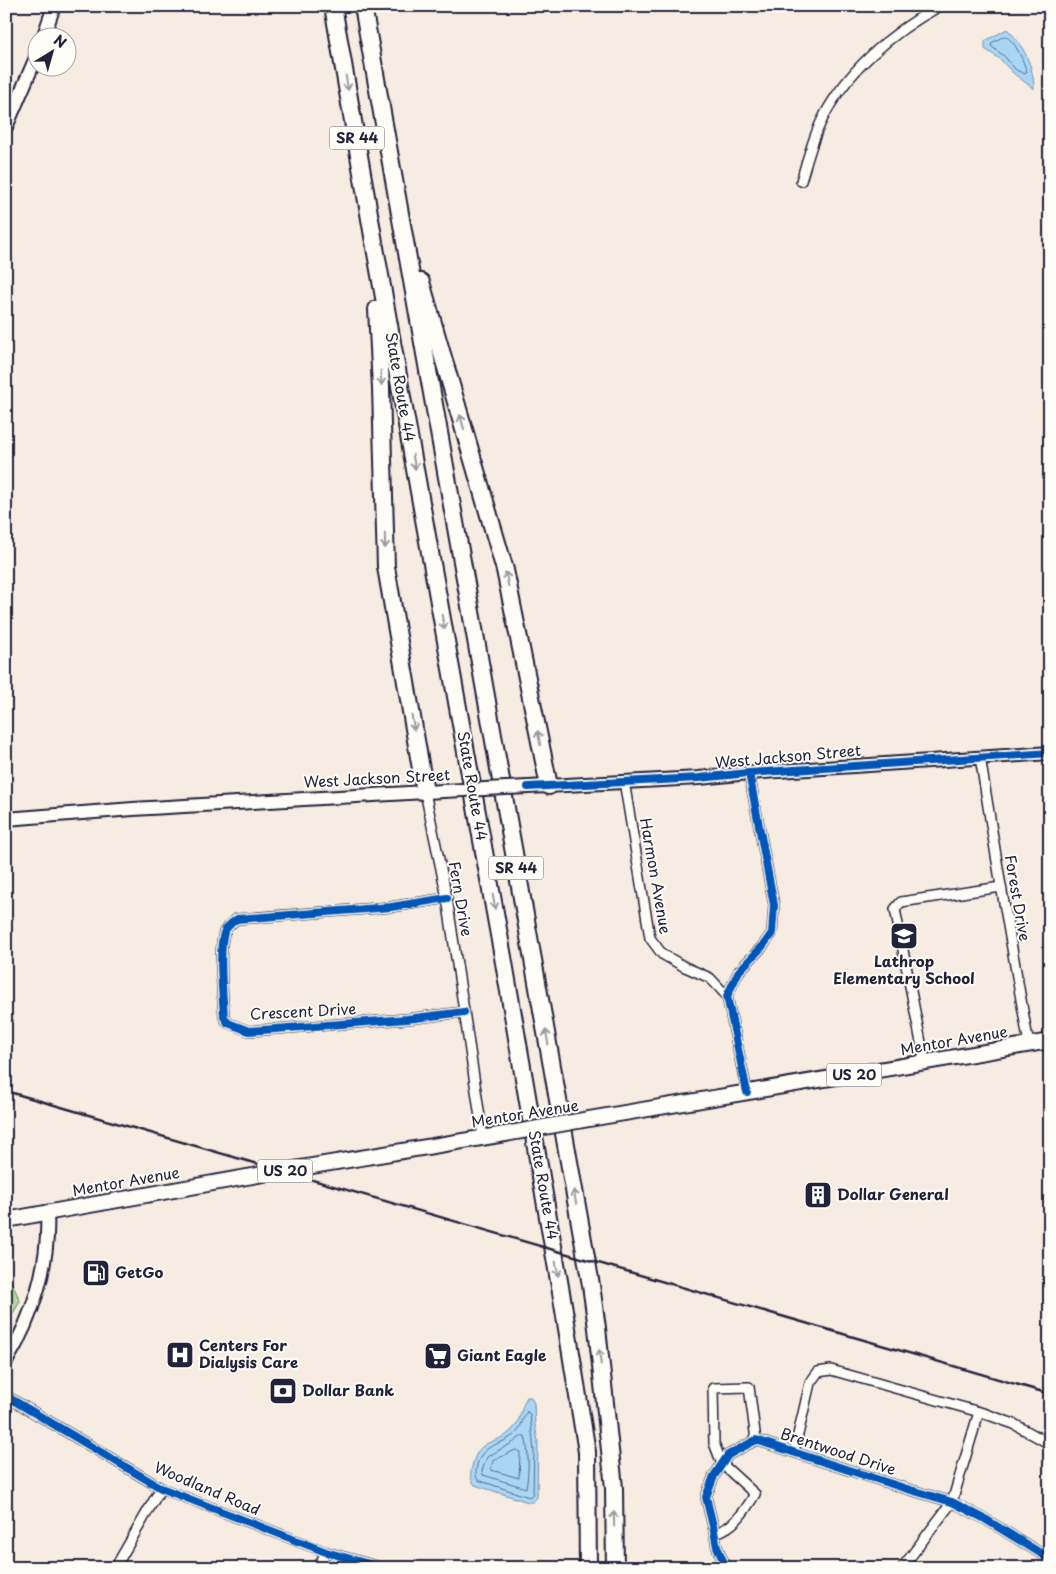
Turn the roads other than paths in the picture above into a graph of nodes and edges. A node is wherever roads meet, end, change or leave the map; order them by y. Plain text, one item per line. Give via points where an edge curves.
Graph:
1 (54, 6) edge
2 (333, 6) edge
3 (363, 6) edge
4 (940, 6) edge
5 (46, 28) edge
6 (28, 76) edge
7 (6, 127) edge
8 (801, 181) dead end
9 (397, 201) junction
10 (374, 242) junction
11 (1050, 753) edge
12 (980, 757) junction
13 (749, 773) junction
14 (624, 781) junction
15 (549, 786) junction
16 (425, 792) junction
17 (6, 819) edge
18 (1001, 886) junction
19 (447, 898) junction
20 (728, 996) junction
21 (464, 1012) junction
22 (1050, 1041) edge
23 (1029, 1045) junction
24 (925, 1063) junction
25 (747, 1092) junction
26 (483, 1137) junction
27 (47, 1212) junction
28 (6, 1220) edge
29 (6, 1362) edge
30 (6, 1396) edge
31 (979, 1412) junction
32 (756, 1440) junction
33 (1050, 1444) edge
34 (794, 1452) junction
35 (722, 1464) junction
36 (161, 1488) junction
37 (952, 1502) junction
38 (715, 1533) junction
39 (326, 1552) junction
40 (1050, 1559) edge
41 (725, 1567) edge
42 (115, 1568) edge
43 (318, 1568) edge
44 (383, 1568) edge
45 (588, 1568) edge
46 (615, 1568) edge
47 (902, 1568) edge

1 - 5 street
2 -> 10 highway, State Route 44 / SR 44
3 - 9 highway, State Route 44 / SR 44
4 - 8 street via 917,18 850,76 821,121
6 - 7 street
15 -> 9 highway via 505,570
46 -> 9 highway, State Route 44 / SR 44 via 614,1488 591,1285
10 -> 16 highway via 386,567
10 -> 45 highway, State Route 44 / SR 44 via 504,957 587,1452
11 - 12 street, West Jackson Street
12 - 13 street, West Jackson Street
12 - 18 street, Forest Drive
13 - 14 street, West Jackson Street
13 - 20 street via 774,905 772,932 739,970
14 - 15 street, West Jackson Street
14 - 20 street, Harmon Avenue via 650,938 662,954 710,978
15 - 16 street, West Jackson Street, bridge
16 - 17 street, West Jackson Street
16 - 19 street, Fern Drive
18 - 23 street, Forest Drive
18 - 24 street via 901,902 896,909
19 - 21 street, Fern Drive
19 - 21 street, Crescent Drive via 391,907 237,919 224,932 221,944 224,1017 228,1023 249,1031 406,1020
20 - 25 street
21 - 26 street, Fern Drive
22 - 23 main road, Mentor Avenue / US 20
23 - 24 main road, Mentor Avenue / US 20
24 - 25 main road, Mentor Avenue / US 20
25 - 26 main road, Mentor Avenue / US 20, bridge
26 - 27 main road, Mentor Avenue / US 20
27 - 28 main road, Mentor Avenue / US 20
27 - 29 street via 46,1246 39,1283 24,1328
30 - 36 street, Woodland Road
31 - 33 street via 1014,1424
31 - 34 street via 831,1370 818,1372 810,1383
31 - 37 street
32 - 34 street, Brentwood Drive
32 - 35 street, Brentwood Drive via 728,1455
32 - 35 street via 749,1387 713,1388 714,1443
34 - 37 street, Brentwood Drive
35 - 38 street, Brentwood Drive via 706,1497
35 - 38 street via 755,1494 732,1525
36 - 39 street, Woodland Road
36 - 42 street
37 - 40 street, Brentwood Drive
37 - 47 street
38 - 41 street, Brentwood Drive
39 - 43 street
39 - 44 street, Woodland Road

